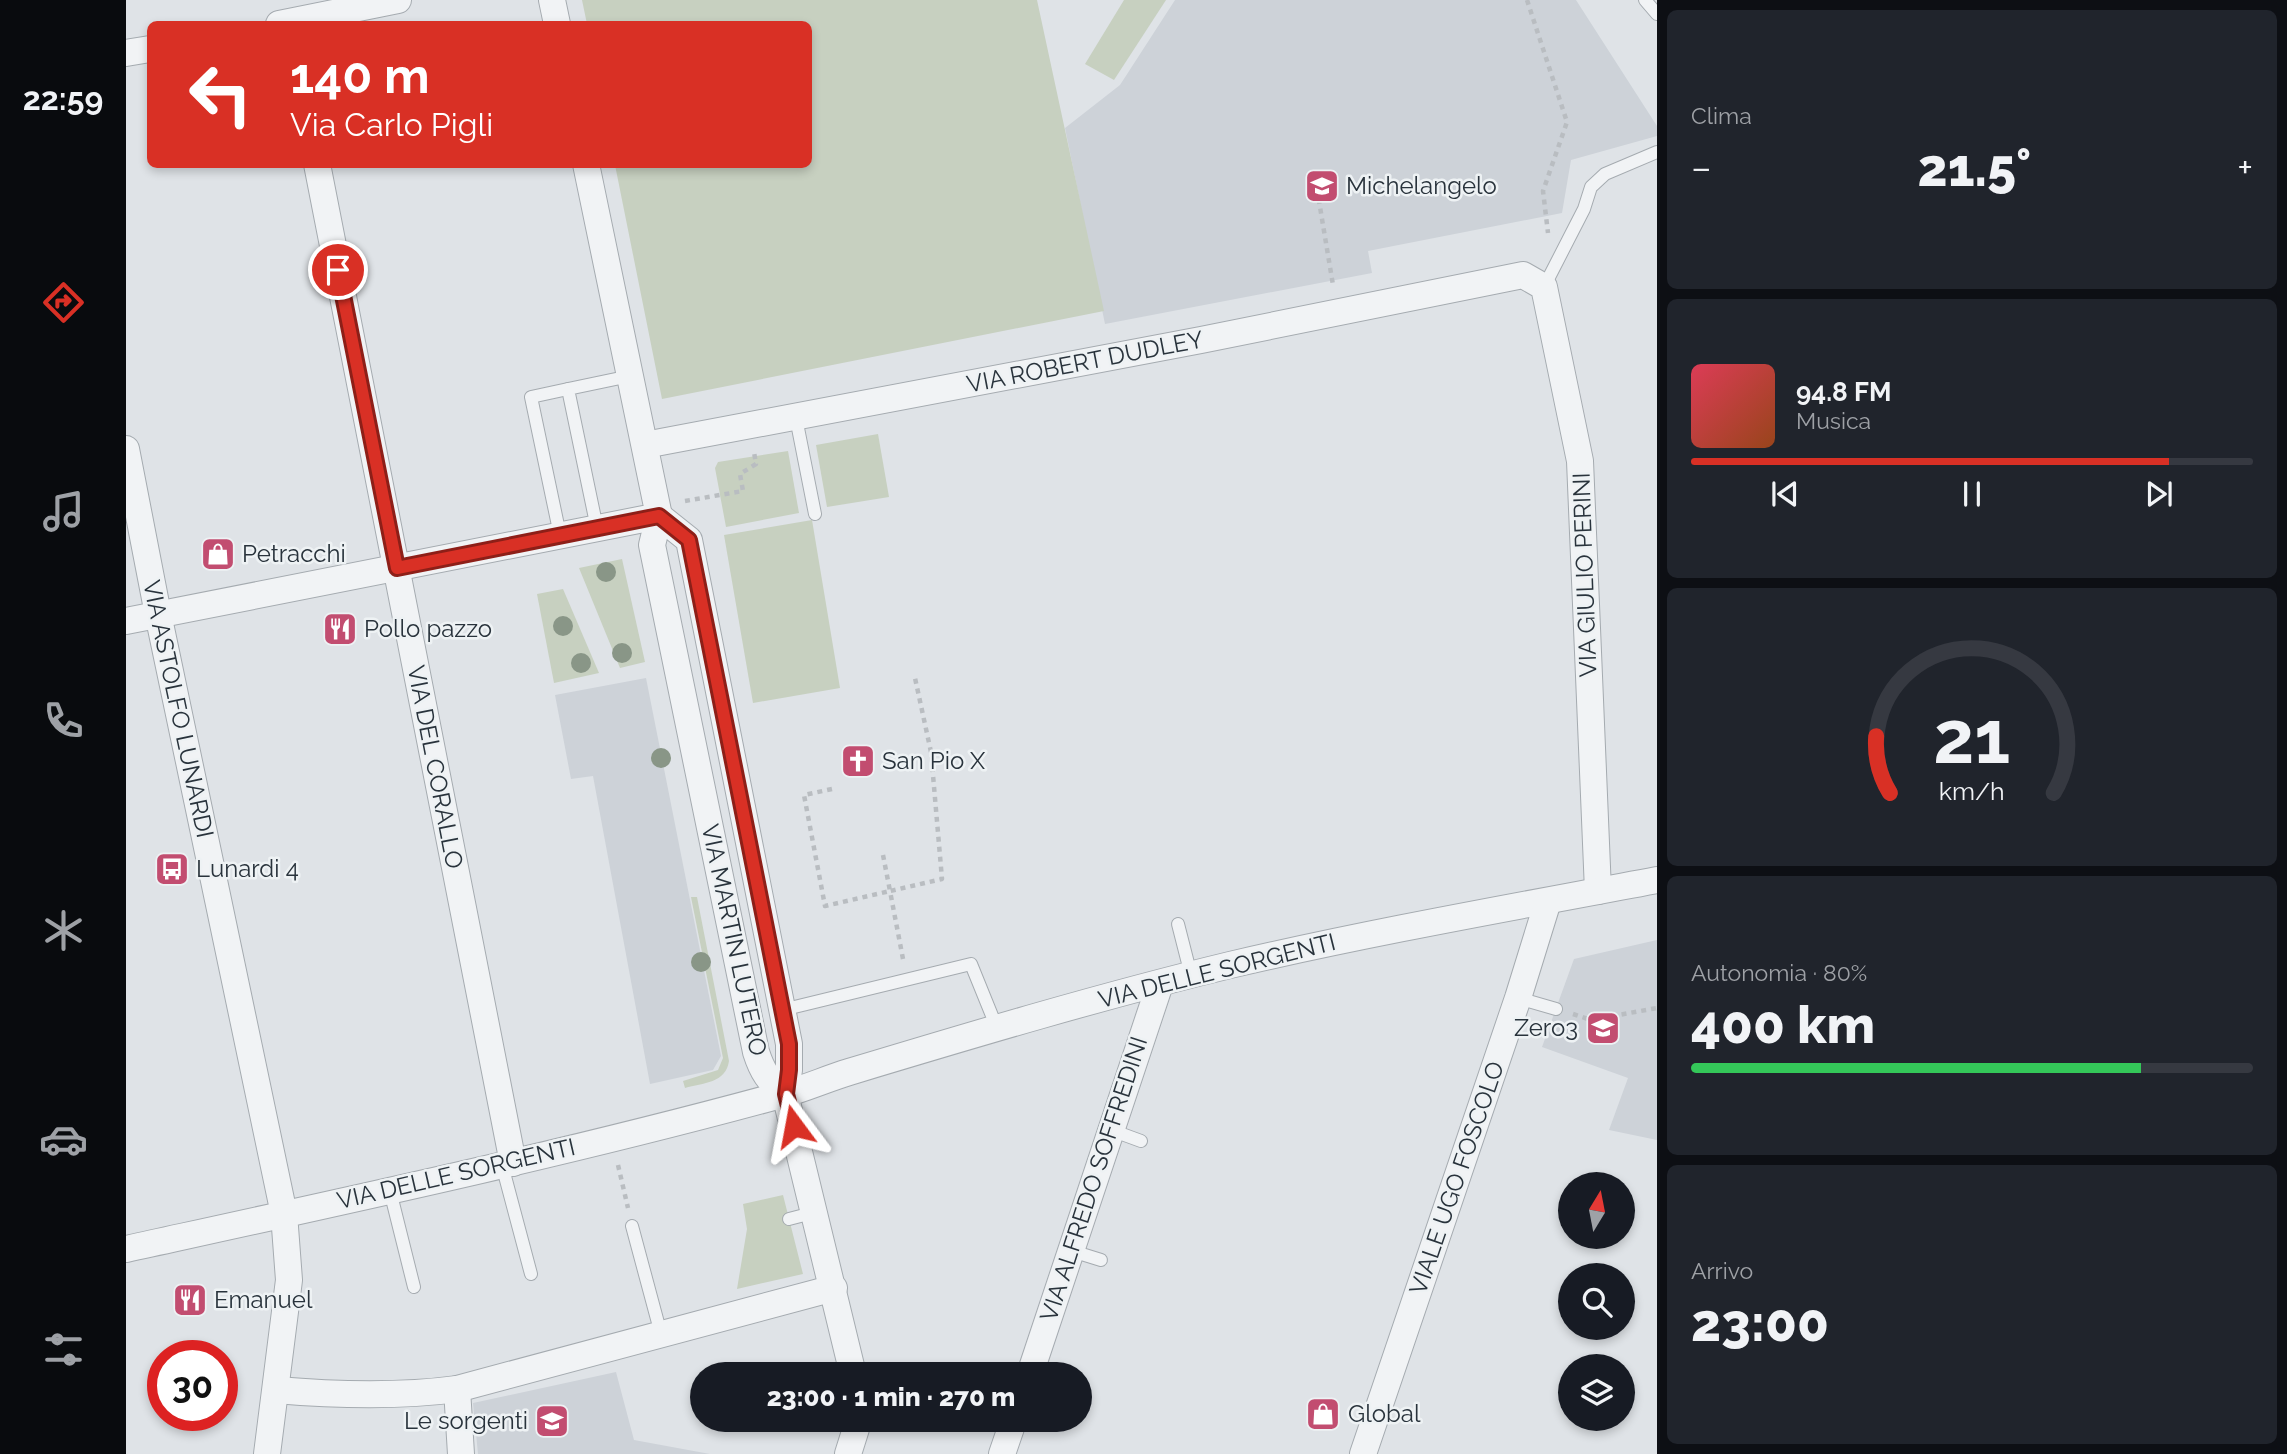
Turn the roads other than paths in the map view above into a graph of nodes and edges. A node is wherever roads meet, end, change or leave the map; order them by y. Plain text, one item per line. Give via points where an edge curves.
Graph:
1 (398, 0) edge
2 (552, 0) edge
3 (1645, 0) edge
4 (1657, 14) edge
5 (300, 21) edge
6 (556, 21) edge
7 (147, 50) edge
8 (126, 53) edge
9 (1657, 152) edge
10 (318, 168) edge
11 (587, 168) edge
12 (1534, 281) junction
13 (630, 376) junction
14 (568, 389) junction
15 (796, 418) junction
16 (645, 445) junction
17 (126, 449) edge
18 (658, 510) junction
19 (815, 514) dead end
20 (597, 528) junction
21 (560, 535) junction
22 (397, 568) junction
23 (158, 614) junction
24 (126, 621) edge
25 (1657, 880) edge
26 (1598, 891) junction
27 (1548, 901) junction
28 (1178, 924) dead end
29 (1191, 975) junction
30 (1160, 984) junction
31 (1518, 998) junction
32 (1556, 1009) road end
33 (782, 1010) junction
34 (997, 1028) junction
35 (786, 1094) junction
36 (1111, 1130) junction
37 (1141, 1140) dead end
38 (508, 1164) junction
39 (390, 1191) junction
40 (816, 1212) junction
41 (284, 1214) junction
42 (789, 1219) dead end
43 (632, 1226) road end
44 (126, 1249) edge
45 (1072, 1251) junction
46 (1101, 1260) dead end
47 (531, 1274) dead end
48 (415, 1287) dead end
49 (834, 1288) junction
50 (660, 1334) junction
51 (850, 1362) edge
52 (1034, 1362) edge
53 (457, 1389) junction
54 (276, 1390) junction
55 (855, 1432) edge
56 (1010, 1432) edge
57 (267, 1454) edge
58 (461, 1454) edge
59 (848, 1454) edge
60 (1002, 1454) edge
61 (1363, 1454) edge

1 - 5 street
2 - 6 street
3 - 4 lane
7 - 8 street
9 - 12 lane via 1605,174 1591,187 1584,209
10 - 22 street, VIA DEL CORALLO
11 - 13 street, VIA MARTIN LUTERO
12 - 15 street, VIA ROBERT DUDLEY
12 - 26 street, VIA GIULIO PERINI via 1580,461
13 - 14 lane
13 - 16 street, VIA MARTIN LUTERO
14 - 20 lane
14 - 21 lane via 531,397
15 - 16 street, VIA ROBERT DUDLEY
15 - 19 lane
16 - 18 street, VIA MARTIN LUTERO
17 - 23 street, VIA ASTOLFO LUNARDI
18 - 20 street
18 - 33 street, VIA MARTIN LUTERO via 689,540
18 - 35 street, VIA MARTIN LUTERO via 652,545 755,1052 764,1073
20 - 21 street
21 - 22 street
22 - 23 street
22 - 38 street, VIA DEL CORALLO
23 - 24 street
23 - 41 street, VIA ASTOLFO LUNARDI
25 - 26 street, VIA DELLE SORGENTI
26 - 27 street, VIA DELLE SORGENTI
27 - 29 street, VIA DELLE SORGENTI via 1386,930
27 - 31 street, VIALE UGO FOSCOLO
28 - 29 lane
29 - 30 street, VIA DELLE SORGENTI
30 - 34 street, VIA DELLE SORGENTI
30 - 36 street, VIA ALFREDO SOFFREDINI
31 - 32 lane
31 - 61 street, VIALE UGO FOSCOLO
33 - 34 lane via 971,964
33 - 35 street, VIA MARTIN LUTERO via 790,1055
34 - 35 street, VIA DELLE SORGENTI
35 - 38 street, VIA DELLE SORGENTI
35 - 40 street
36 - 37 lane
36 - 45 street, VIA ALFREDO SOFFREDINI
38 - 39 street, VIA DELLE SORGENTI
38 - 47 lane
39 - 41 street, VIA DELLE SORGENTI
39 - 48 lane
40 - 42 lane
40 - 49 street
41 - 44 street, VIA DELLE SORGENTI
41 - 54 street, VIA ASTOLFO LUNARDI via 289,1280
43 - 50 lane
45 - 46 lane
45 - 52 street, VIA ALFREDO SOFFREDINI
49 - 50 street
49 - 51 street
50 - 53 street
53 - 54 street via 417,1393
53 - 58 street
54 - 57 street, VIA ASTOLFO LUNARDI
55 - 59 street
56 - 60 street

